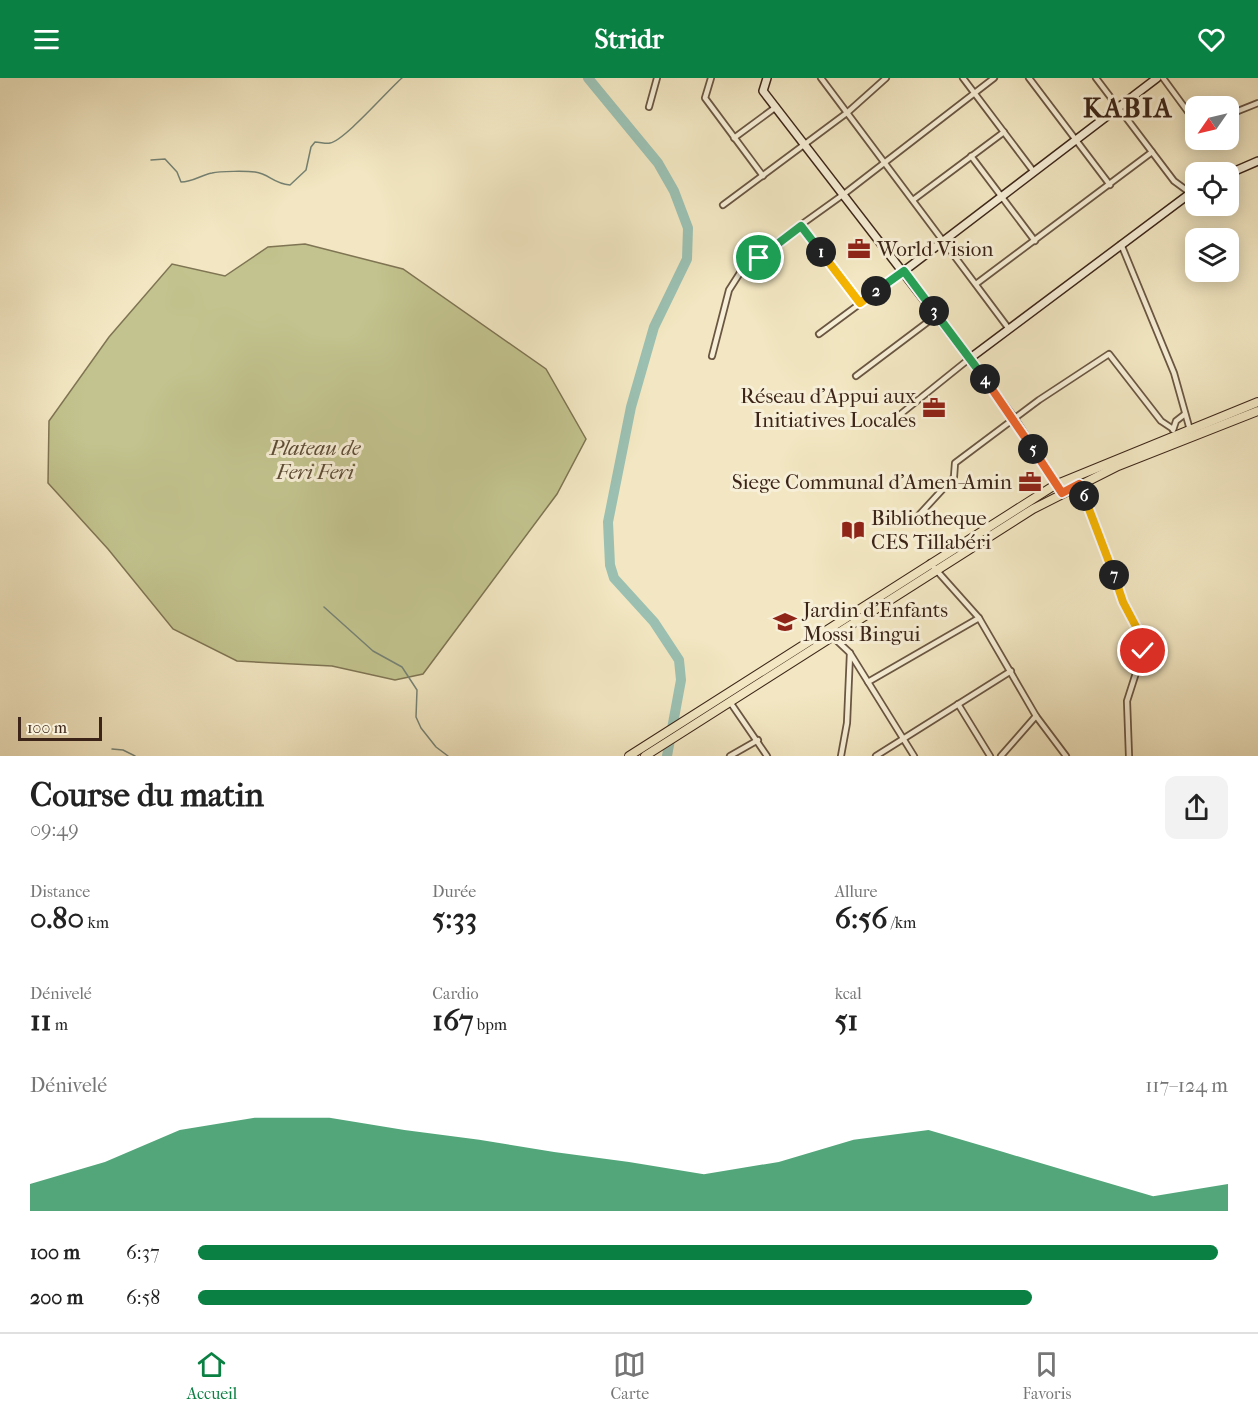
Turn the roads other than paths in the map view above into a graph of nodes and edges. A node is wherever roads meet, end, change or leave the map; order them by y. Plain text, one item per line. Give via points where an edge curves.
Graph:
1 (657, 78) edge
2 (711, 78) edge
3 (767, 78) edge
4 (821, 78) edge
5 (886, 78) edge
6 (963, 78) edge
7 (994, 78) edge
8 (1029, 78) edge
9 (1096, 78) edge
10 (1157, 78) edge
11 (1163, 78) edge
12 (975, 93) junction
13 (1258, 103) edge
14 (776, 107) junction
15 (1119, 107) junction
16 (649, 108) dead end
17 (1185, 108) edge
18 (1239, 111) edge
19 (848, 112) junction
20 (1004, 132) junction
21 (734, 138) junction
22 (1077, 139) junction
23 (805, 144) junction
24 (1152, 152) junction
25 (971, 156) junction
26 (1258, 161) edge
27 (885, 162) junction
28 (1239, 169) edge
29 (1034, 172) junction
30 (762, 176) junction
31 (1110, 184) junction
32 (1185, 187) edge
33 (844, 194) junction
34 (1185, 196) edge
35 (1002, 197) junction
36 (913, 200) junction
37 (723, 205) dead end
38 (801, 226) junction
39 (944, 241) junction
40 (1035, 241) junction
41 (1121, 244) junction
42 (904, 271) junction
43 (976, 284) junction
44 (860, 303) junction
45 (937, 315) junction
46 (1009, 329) junction
47 (819, 333) dead end
48 (712, 356) dead end
49 (969, 359) junction
50 (856, 376) dead end
51 (1258, 402) edge
52 (1258, 411) edge
53 (1185, 414) junction
54 (1014, 418) junction
55 (892, 421) dead end
56 (1190, 430) junction
57 (1173, 433) junction
58 (1079, 484) junction
59 (1055, 485) junction
60 (1062, 493) junction
61 (919, 514) dead end
62 (930, 562) junction
63 (935, 570) junction
64 (979, 618) junction
65 (827, 629) junction
66 (833, 636) junction
67 (850, 653) junction
68 (1011, 671) junction
69 (868, 682) junction
70 (730, 702) junction
71 (957, 704) junction
72 (1036, 716) junction
73 (683, 728) junction
74 (904, 738) junction
75 (758, 740) junction
76 (661, 742) junction
77 (629, 756) edge
78 (645, 756) edge
79 (730, 756) edge
80 (767, 756) edge
81 (841, 756) edge
82 (876, 756) edge
83 (914, 756) edge
84 (990, 756) edge
85 (1000, 756) edge
86 (1066, 756) edge
87 (1129, 756) edge

1 - 16 street
2 - 21 street via 705,98
3 - 14 street via 763,91
4 - 19 street
5 - 19 street
6 - 12 street
7 - 12 street
8 - 22 street
9 - 15 street
10 - 15 street
11 - 17 street
12 - 20 street
12 - 27 street
13 - 18 street
14 - 21 street
14 - 23 street
15 - 22 street
15 - 24 street
19 - 23 street
19 - 27 street
20 - 25 street
20 - 29 street
21 - 30 street
22 - 29 street
22 - 31 street
23 - 30 street
23 - 33 street
24 - 31 street
24 - 32 street via 1174,181
25 - 35 street
25 - 36 street
26 - 28 street
27 - 33 street
27 - 36 street
29 - 35 street
30 - 37 street
31 - 40 street
33 - 38 street
33 - 42 street
34 - 41 street
35 - 39 street
35 - 40 street
36 - 39 street
38 - 44 street
38 - 48 street via 737,274
39 - 42 street
39 - 43 street
40 - 43 street
41 - 46 street
41 - 53 street via 1174,373
42 - 44 street
42 - 45 street
43 - 46 street
44 - 47 street
45 - 49 street
45 - 50 street
46 - 49 street
49 - 54 street
49 - 55 street
51 - 56 main road
52 - 58 main road
53 - 56 street
53 - 57 street via 1176,421
54 - 57 street via 1109,354
54 - 59 street
54 - 61 street via 955,463 954,477
56 - 57 main road
57 - 59 main road
58 - 60 main road
58 - 87 street via 1123,602 1142,638 1143,651 1126,701
59 - 60 street
59 - 62 main road
60 - 63 main road
62 - 63 street
62 - 65 main road
63 - 64 street
63 - 66 main road
64 - 68 street
64 - 69 street
65 - 66 street
65 - 73 main road
66 - 67 street
66 - 70 main road
67 - 69 street
67 - 81 street via 847,723
68 - 71 street
68 - 72 street
69 - 74 street
70 - 73 main road
70 - 75 street
71 - 74 street
71 - 84 street
72 - 85 street
72 - 86 street
73 - 76 main road
74 - 82 street
74 - 83 street
75 - 79 street
75 - 80 street
76 - 77 main road
76 - 78 main road

